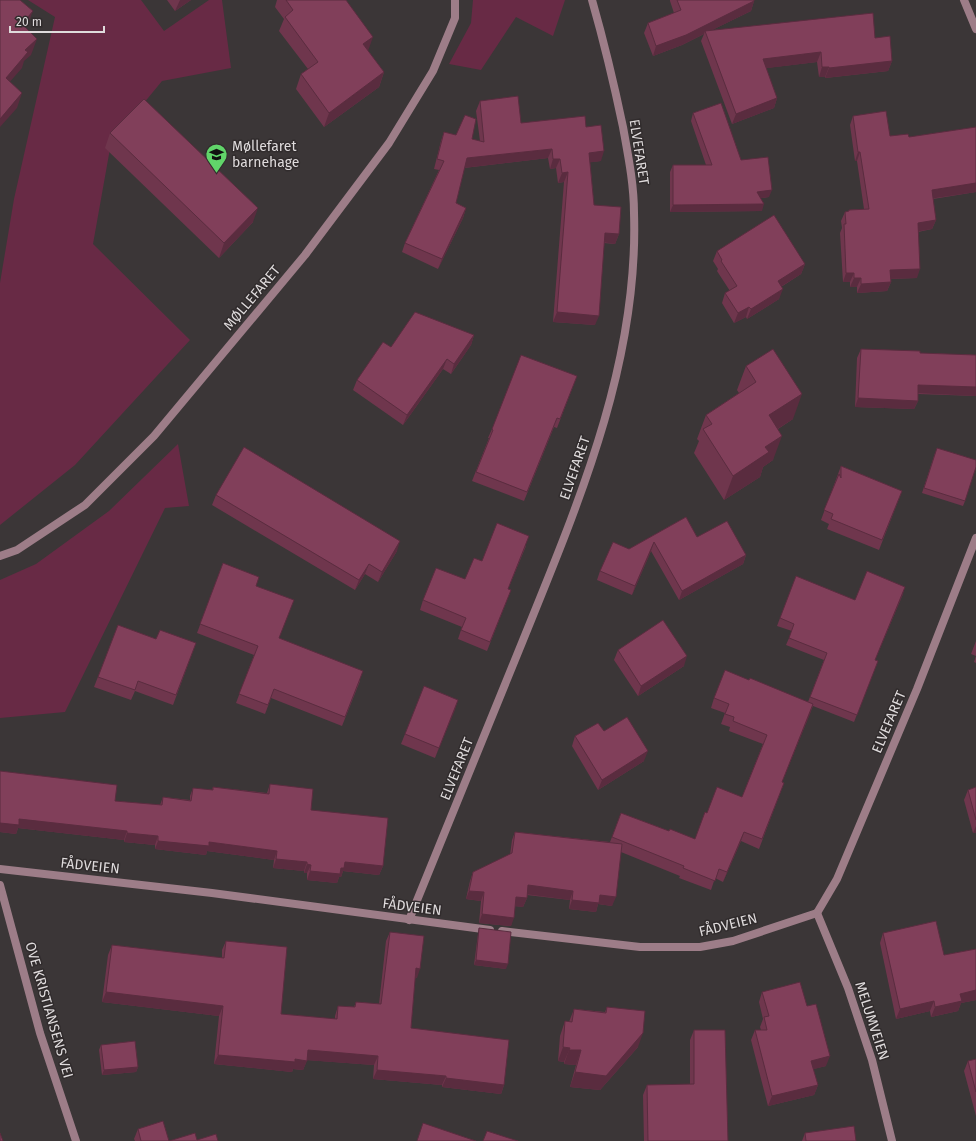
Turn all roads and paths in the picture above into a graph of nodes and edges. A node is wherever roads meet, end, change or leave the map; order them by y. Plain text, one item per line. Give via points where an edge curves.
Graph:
1 (455, 0) edge
2 (592, 0) edge
3 (964, 0) edge
4 (976, 28) edge
5 (976, 538) edge
6 (0, 556) edge
7 (0, 869) edge
8 (0, 885) edge
9 (817, 913) junction
10 (409, 920) junction
11 (76, 1141) edge
12 (892, 1141) edge

1 - 6 street, MØLLEFARET via 455,18 433,71 389,142 292,270 154,436 85,505 17,550
2 - 10 street, ELVEFARET via 630,162 634,213 628,306 617,372 596,448 563,541
3 - 4 street
5 - 9 street, ELVEFARET via 917,689 837,879
7 - 10 street, FÅDVEIEN via 212,893
8 - 11 street, OVE KRISTIANSENS VEI via 40,1033
9 - 10 street, FÅDVEIEN via 733,940 700,947 640,947
9 - 12 street, MELUMVEIEN via 848,988 869,1053

